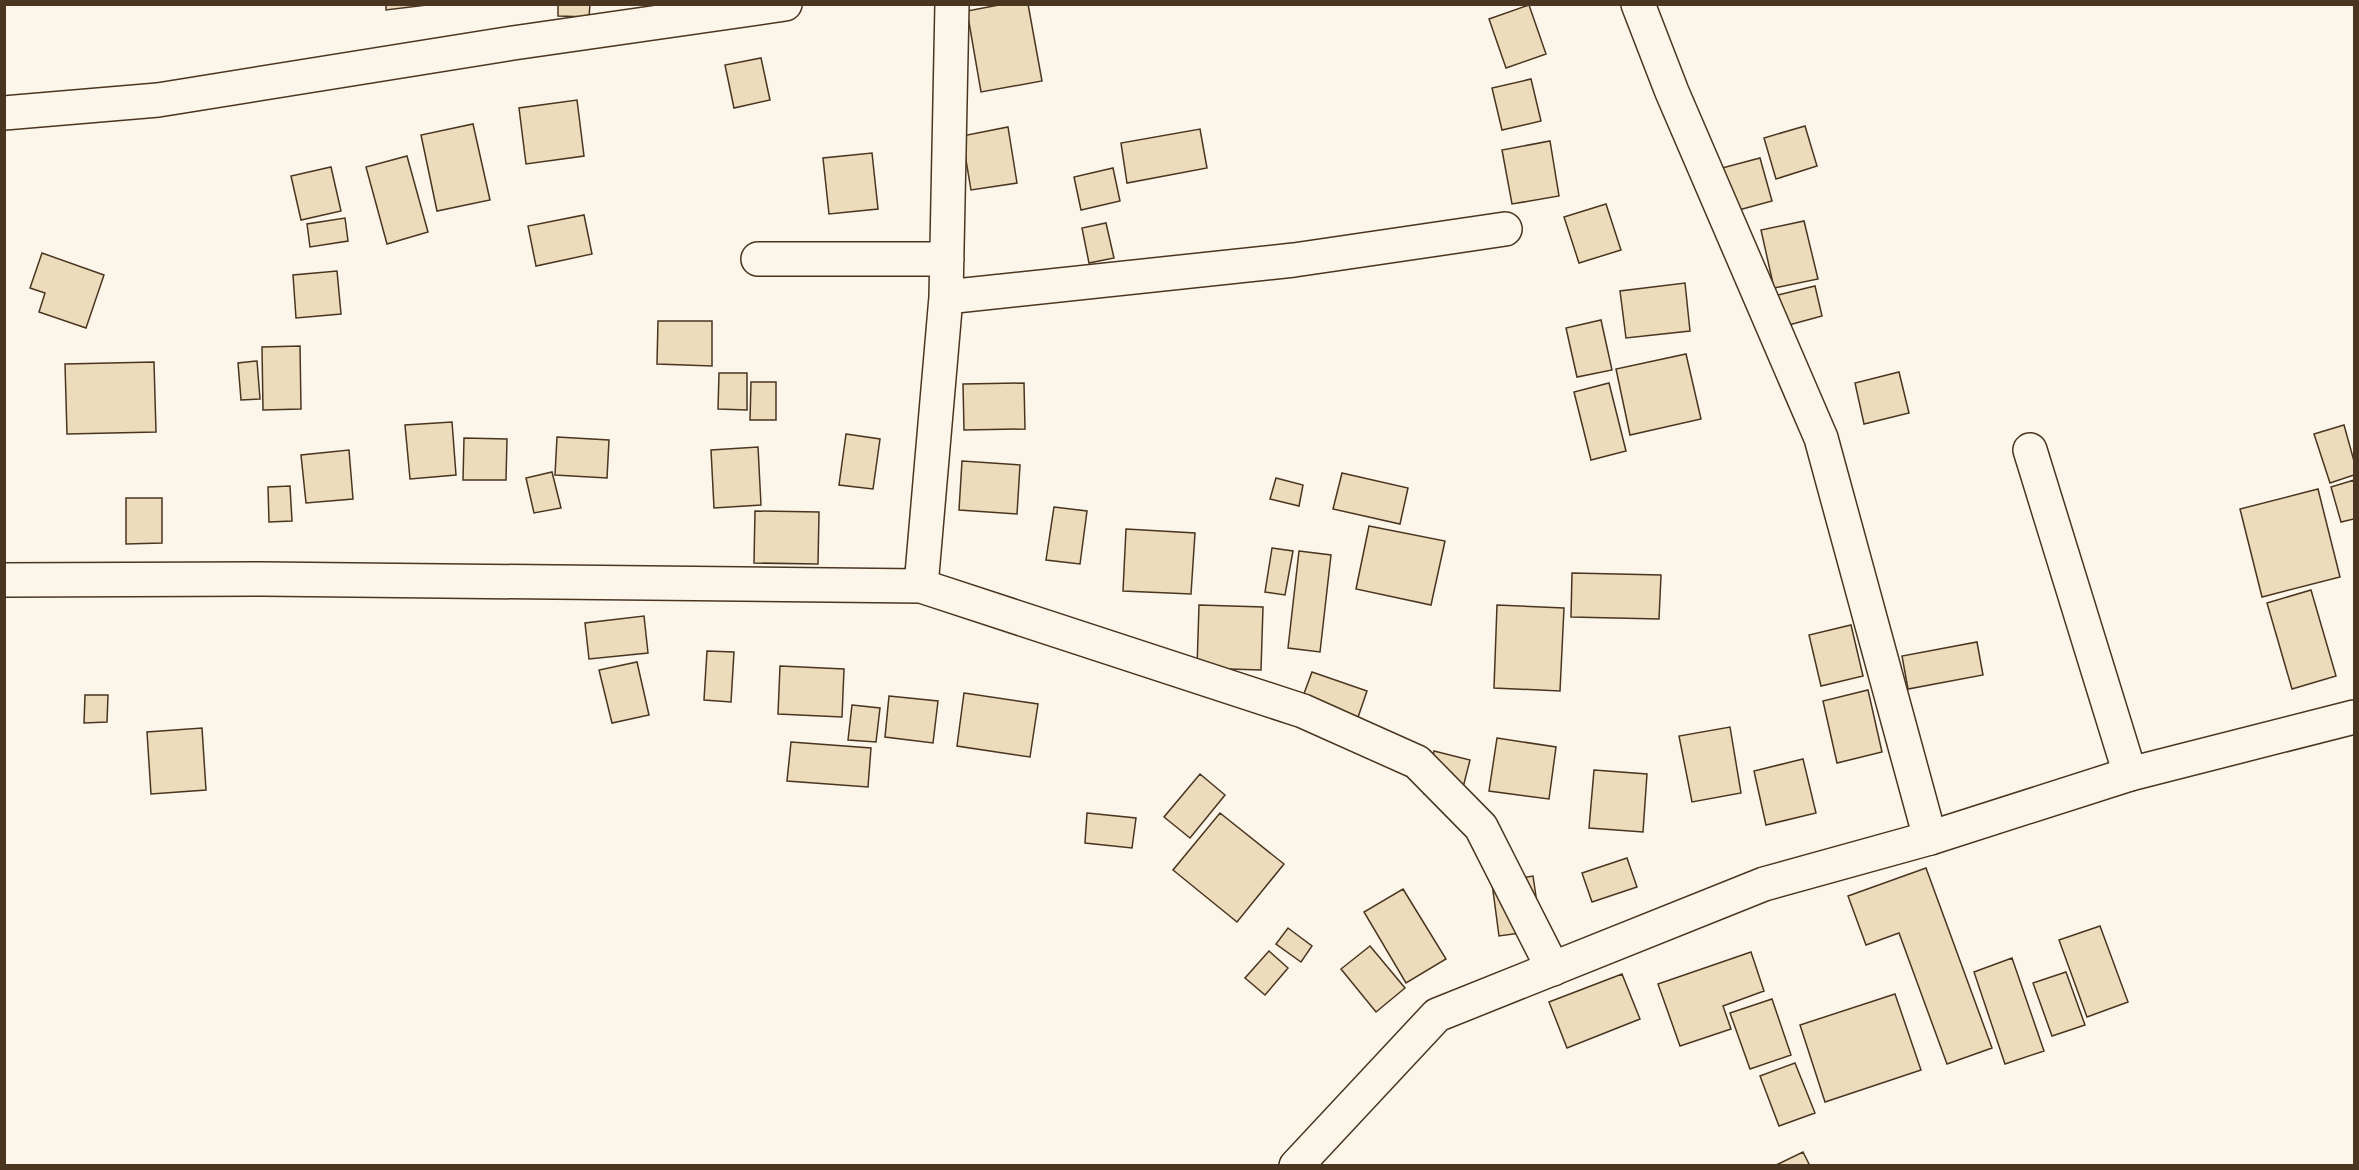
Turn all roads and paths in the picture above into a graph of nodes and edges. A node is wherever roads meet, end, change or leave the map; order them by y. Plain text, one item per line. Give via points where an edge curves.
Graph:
1 (785, 4) edge
2 (952, 4) edge
3 (1638, 4) edge
4 (4, 114) edge
5 (1505, 229) dead end
6 (758, 259) dead end
7 (947, 259) junction
8 (946, 297) junction
9 (2031, 450) dead end
10 (4, 580) edge
11 (921, 586) junction
12 (2355, 717) edge
13 (2130, 774) junction
14 (1930, 838) junction
15 (1553, 969) junction
16 (1296, 1166) edge

1 - 4 street via 158,100
2 - 7 street
3 - 14 street via 1821,438
5 - 8 street via 1294,260
6 - 7 street
7 - 8 street
8 - 11 street
9 - 13 street
10 - 11 street
11 - 15 street via 1304,711 1417,762 1481,827
12 - 13 street
13 - 14 street
14 - 15 street via 1764,884
15 - 16 street via 1437,1016

